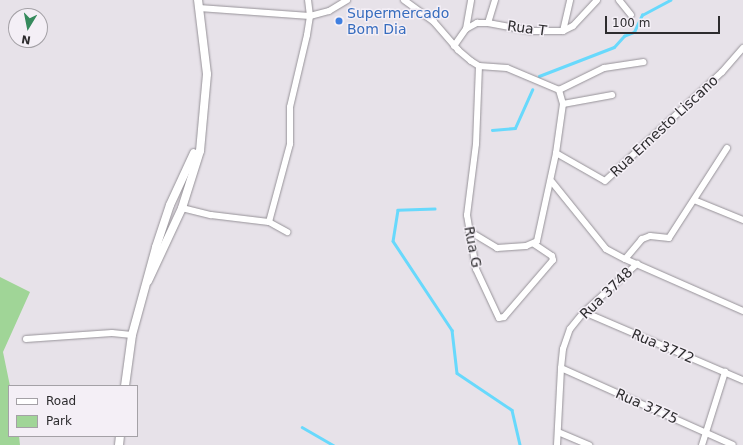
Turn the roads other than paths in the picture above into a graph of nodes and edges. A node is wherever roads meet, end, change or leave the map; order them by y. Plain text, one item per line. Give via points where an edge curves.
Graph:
1 (308, 0) edge
2 (347, 0) edge
3 (404, 0) edge
4 (471, 0) edge
5 (495, 0) edge
6 (570, 0) edge
7 (597, 0) edge
8 (619, 0) edge
9 (199, 4) edge
10 (631, 15) dead end
11 (310, 16) junction
12 (488, 22) junction
13 (466, 29) junction
14 (563, 31) junction
15 (454, 46) junction
16 (743, 48) edge
17 (644, 62) dead end
18 (480, 66) junction
19 (559, 90) junction
20 (612, 95) dead end
21 (563, 104) junction
22 (202, 130) junction
23 (727, 148) dead end
24 (556, 153) junction
25 (552, 182) junction
26 (694, 200) junction
27 (172, 201) junction
28 (182, 208) junction
29 (168, 210) junction
30 (743, 220) edge
31 (269, 222) junction
32 (469, 231) junction
33 (287, 232) dead end
34 (534, 244) junction
35 (625, 259) junction
36 (637, 264) junction
37 (148, 281) junction
38 (743, 311) edge
39 (584, 312) junction
40 (132, 335) junction
41 (26, 339) dead end
42 (561, 368) junction
43 (725, 372) junction
44 (743, 380) edge
45 (125, 385) edge
46 (558, 432) junction
47 (705, 432) junction
48 (557, 445) edge
49 (589, 445) edge
50 (702, 445) edge
51 (733, 445) edge

1 - 11 street
2 - 11 street via 329,11
3 - 15 street via 434,22
4 - 13 street
5 - 12 street
6 - 14 street
7 - 14 street, Rua T via 573,26
8 - 10 street
9 - 11 street
9 - 22 street via 207,74
11 - 31 street via 292,97 290,144
12 - 13 street, Rua T via 476,23
12 - 14 street, Rua T via 531,30
13 - 15 street
15 - 18 street
16 - 24 street, Rua Ernesto Liscano via 722,72 605,180
17 - 19 street via 604,68
18 - 19 street via 507,68
18 - 32 street, Rua G via 477,137 467,215
19 - 21 street
20 - 21 street
21 - 24 street
22 - 27 street via 192,161
22 - 28 street via 195,171
23 - 26 street, Rua 3748
24 - 25 street
25 - 34 street via 540,235
25 - 35 street via 606,249
26 - 30 street
26 - 35 street, Rua 3748 via 668,238 650,236 642,239
27 - 28 street via 180,203
27 - 29 street
28 - 29 street via 175,212
28 - 31 street via 211,215
28 - 37 street
29 - 37 street
31 - 33 street
32 - 34 street via 497,248
32 - 34 street, Rua G via 480,280 494,310 502,318 553,260 552,256
35 - 36 street, Rua 3748
36 - 38 street
36 - 39 street, Rua 3748
37 - 40 street
39 - 42 street, Rua 3748 via 570,329 563,349
39 - 43 street, Rua 3772
40 - 41 street via 112,333
40 - 45 street
42 - 46 street, Rua 3748
42 - 47 street, Rua 3775
43 - 44 street, Rua 3772
43 - 47 street
46 - 48 street, Rua 3748
46 - 49 street
47 - 50 street
47 - 51 street, Rua 3775

